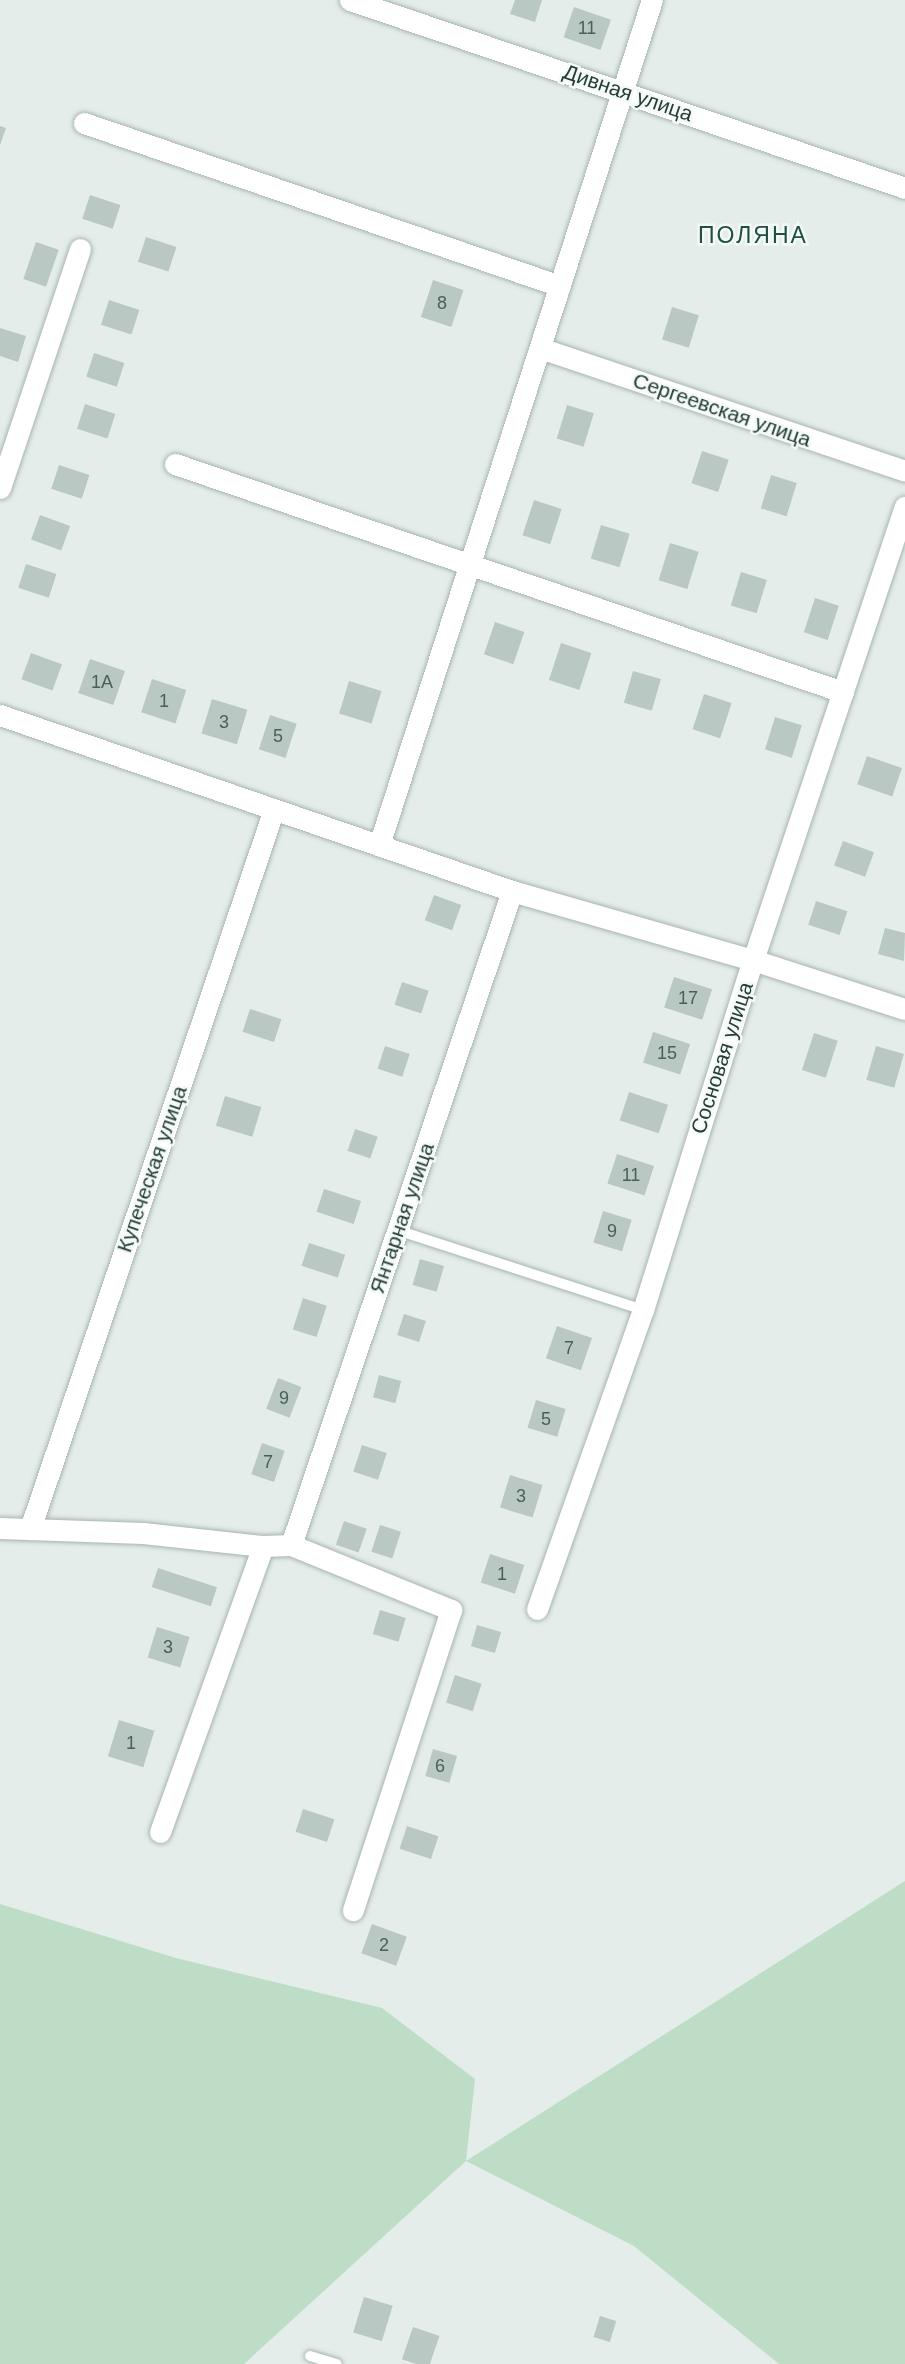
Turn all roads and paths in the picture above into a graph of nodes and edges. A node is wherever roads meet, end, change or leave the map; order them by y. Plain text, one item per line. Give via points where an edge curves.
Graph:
1 (350, 0) edge
2 (653, 0) edge
3 (623, 91) junction
4 (84, 123) dead end
5 (905, 188) edge
6 (80, 249) dead end
7 (560, 286) junction
8 (540, 348) junction
9 (175, 464) dead end
10 (905, 471) edge
11 (0, 488) edge
12 (905, 507) edge
13 (470, 566) junction
14 (843, 692) junction
15 (0, 715) edge
16 (274, 809) junction
17 (379, 845) junction
18 (512, 891) junction
19 (753, 960) junction
20 (905, 1009) edge
21 (397, 1230) junction
22 (643, 1310) junction
23 (0, 1528) edge
24 (30, 1529) junction
25 (291, 1545) junction
26 (263, 1546) junction
27 (537, 1609) dead end
28 (160, 1832) dead end
29 (353, 1910) dead end
30 (310, 2356) dead end
31 (337, 2364) edge

1 - 3 street, Дивная улица
2 - 3 street
3 - 5 street, Дивная улица
3 - 7 street
4 - 7 street
6 - 11 street
7 - 8 street
8 - 10 street, Сергеевская улица
8 - 13 street
9 - 13 street
12 - 14 street, Сосновая улица
13 - 14 street
13 - 17 street
14 - 19 street, Сосновая улица
15 - 16 street
16 - 17 street
16 - 24 street, Купеческая улица
17 - 18 street
18 - 19 street
18 - 21 street, Янтарная улица
19 - 20 street
19 - 22 street, Сосновая улица
21 - 22 lane
21 - 25 street, Янтарная улица
22 - 27 street, Сосновая улица
23 - 24 street
24 - 26 street
25 - 26 street
25 - 29 street via 451,1610
26 - 28 street
30 - 31 lane

